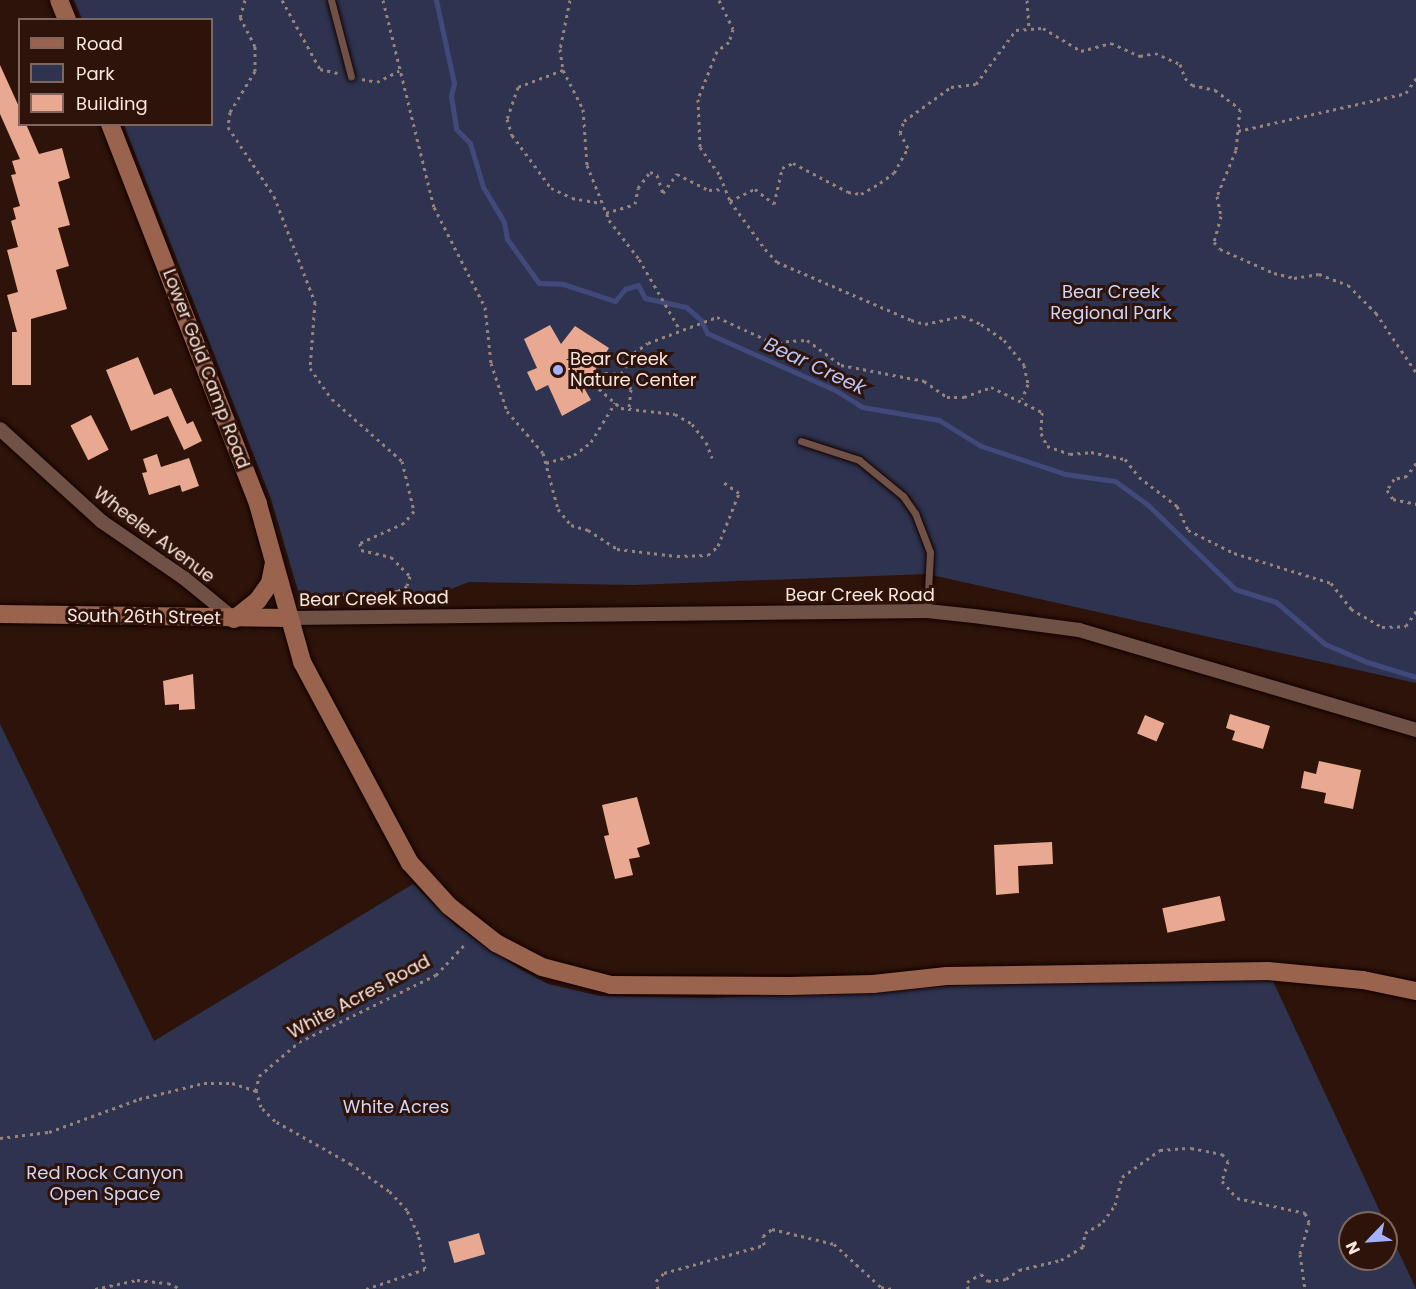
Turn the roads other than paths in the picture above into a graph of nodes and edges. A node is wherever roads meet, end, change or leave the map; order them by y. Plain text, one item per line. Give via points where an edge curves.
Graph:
1 (59, 0) edge
2 (331, 0) edge
3 (66, 18) edge
4 (351, 76) road end
5 (111, 126) edge
6 (0, 429) edge
7 (801, 441) dead end
8 (275, 558) junction
9 (927, 611) junction
10 (0, 614) edge
11 (295, 617) junction
12 (234, 619) junction
13 (1416, 730) edge
14 (1416, 991) edge

1 - 3 street
2 - 4 lane
5 - 8 street, Lower Gold Camp Road via 258,504
6 - 12 street, Wheeler Avenue via 101,520 184,578
7 - 9 lane via 859,460 903,496 915,513 930,552
8 - 11 street, Lower Gold Camp Road
8 - 12 street via 270,583 258,600
9 - 11 street, Bear Creek Road
9 - 13 street, Bear Creek Road via 1079,630
10 - 12 street, South 26th Street
11 - 12 street, South 26th Street
11 - 14 street, Lower Gold Camp Road via 302,662 410,863 449,906 477,928 542,967 611,985 799,986 947,976 1268,971 1363,980

